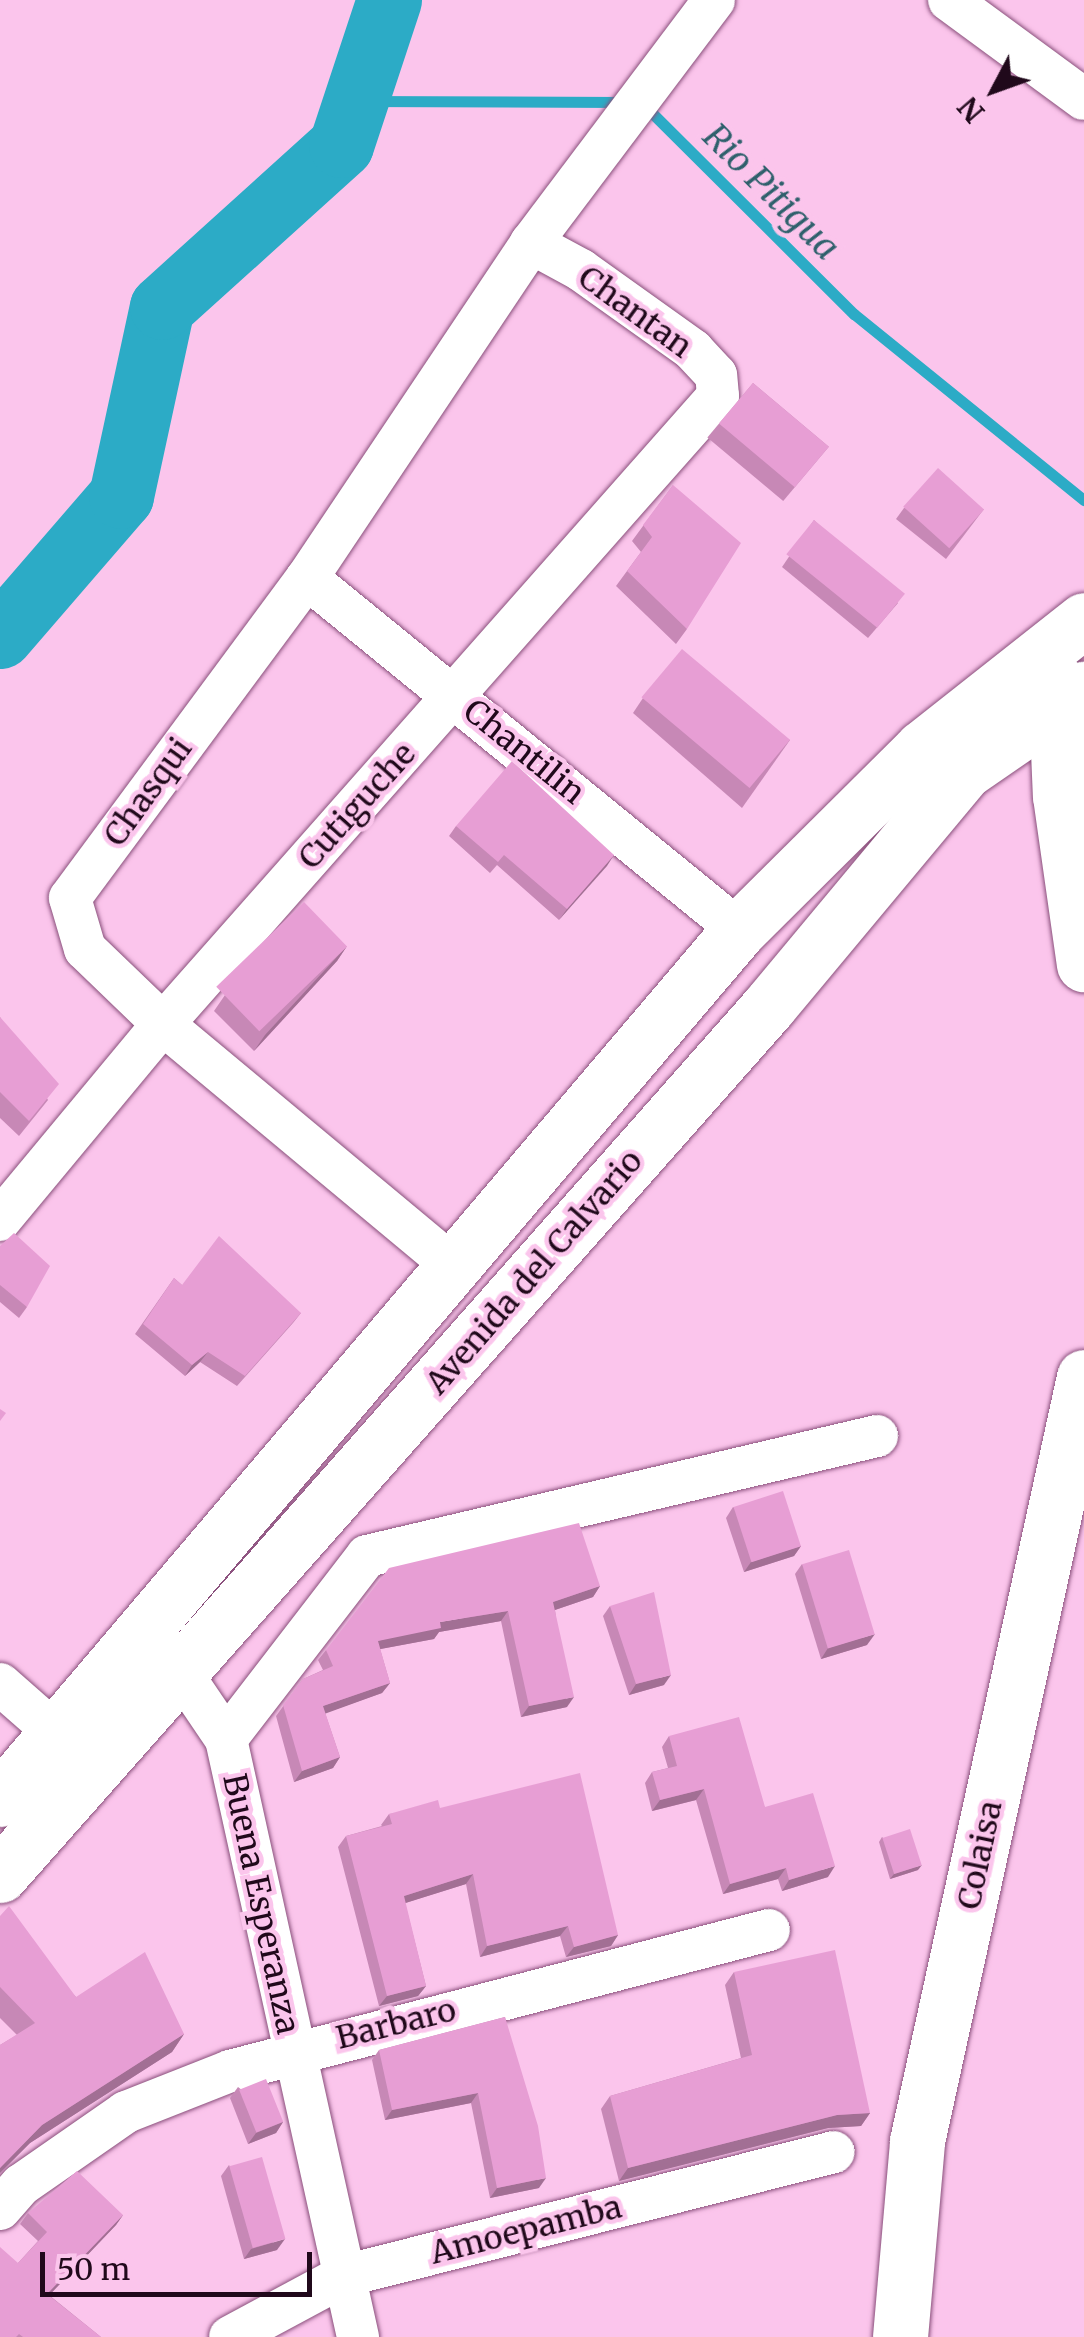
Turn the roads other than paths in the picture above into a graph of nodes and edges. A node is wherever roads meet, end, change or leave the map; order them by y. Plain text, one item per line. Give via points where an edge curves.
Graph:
1 (949, 0) edge
2 (704, 13) edge
3 (1084, 99) edge
4 (531, 244) junction
5 (718, 396) joint
6 (306, 578) junction
7 (1068, 632) edge
8 (456, 696) junction
9 (1071, 699) edge
10 (738, 930) junction
11 (1084, 964) edge
12 (162, 1024) junction
13 (0, 1220) edge
14 (452, 1264) junction
15 (1084, 1376) edge
16 (877, 1436) dead end
17 (146, 1625) junction
18 (181, 1671) junction
19 (0, 1684) edge
20 (57, 1734) junction
21 (226, 1739) junction
22 (0, 1798) edge
23 (0, 1875) edge
24 (769, 1930) dead end
25 (293, 2050) junction
26 (834, 2152) dead end
27 (0, 2209) edge
28 (344, 2276) junction
29 (230, 2337) edge
30 (358, 2337) edge
31 (900, 2337) edge

1 - 3 street
2 - 4 street, Chasqui
4 - 5 street, Chantan via 580,270 693,350 716,375
4 - 6 street, Chasqui
5 - 8 street, Cutiguche
6 - 8 street, Chantilin
6 - 12 street, Chasqui via 70,898 84,949
7 - 9 street
7 - 10 street, Avenida del Calvario via 922,748
8 - 10 street, Chantilin
8 - 12 street, Cutiguche
9 - 11 street via 1060,796
9 - 18 street, Avenida del Calvario via 965,771 769,1006
10 - 14 street, Avenida del Calvario
12 - 13 street, Cutiguche
12 - 14 street, Chasqui
14 - 17 street, Avenida del Calvario
15 - 31 street, Colaisa via 917,2141
16 - 21 street, Buena Esperanza via 367,1556
17 - 18 street
17 - 20 street, Avenida del Calvario
18 - 21 street
18 - 23 street, Avenida del Calvario
19 - 20 street
20 - 22 street, Avenida del Calvario
21 - 25 street, Buena Esperanza
24 - 25 street, Barbaro
25 - 27 street, Barbaro via 126,2112 21,2184
25 - 28 street, Buena Esperanza
26 - 28 street, Amoepamba
28 - 29 street, Amoepamba
28 - 30 street, Buena Esperanza

